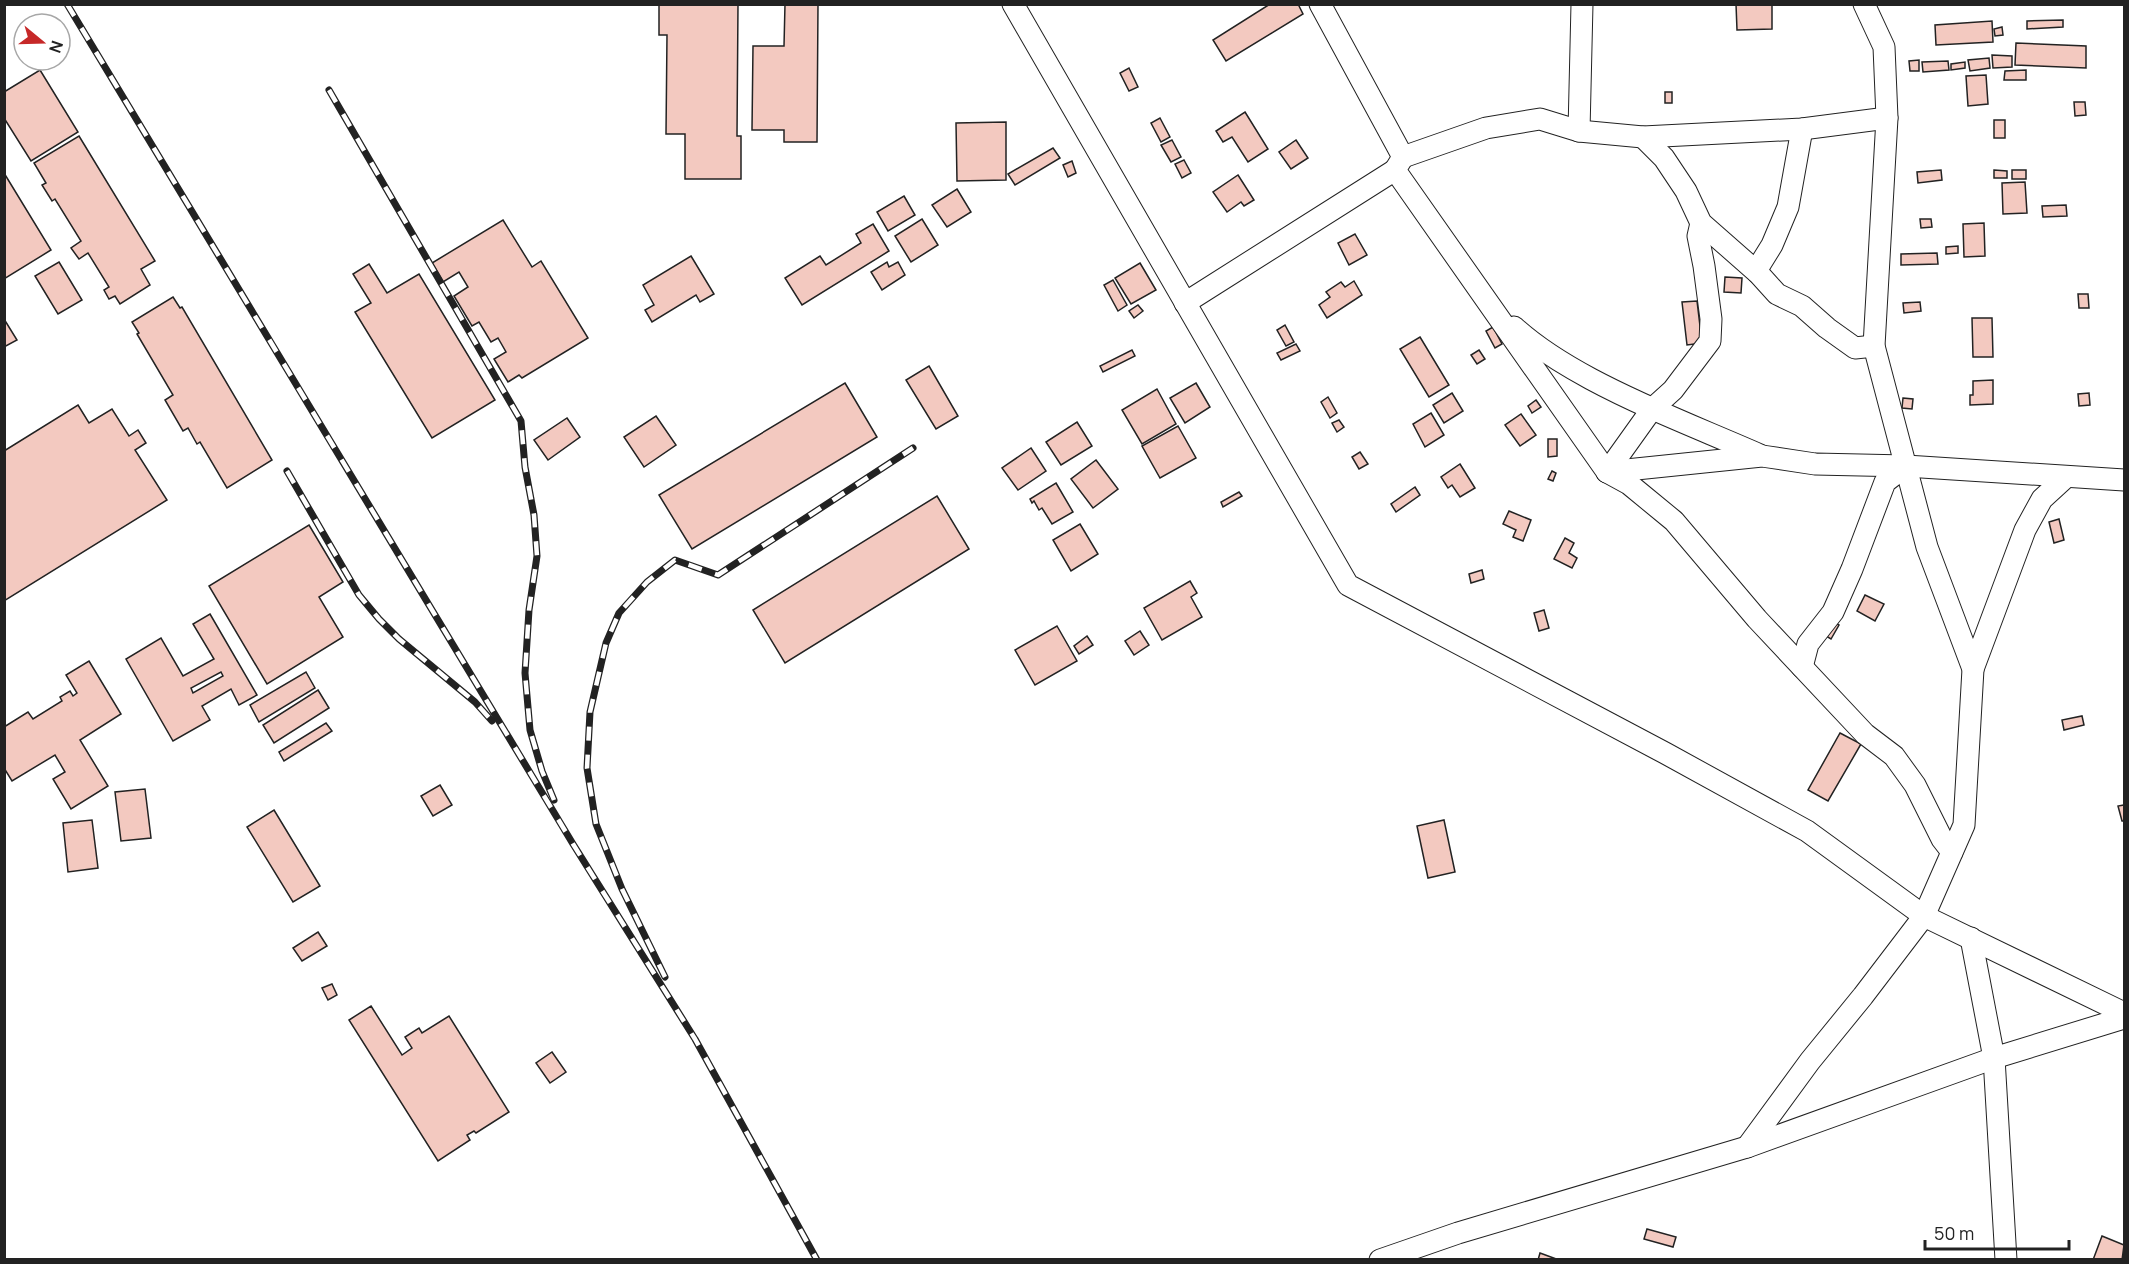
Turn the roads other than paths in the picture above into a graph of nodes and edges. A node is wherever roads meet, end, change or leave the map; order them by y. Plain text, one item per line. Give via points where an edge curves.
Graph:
1 (1013, 4) edge
2 (1582, 4) edge
3 (1864, 4) edge
4 (1324, 8) edge
5 (1887, 118) junction
6 (1802, 129) junction
7 (1579, 131) junction
8 (1643, 137) junction
9 (1399, 163) junction
10 (1701, 223) junction
11 (1758, 273) junction
12 (1477, 288) junction
13 (1185, 303) junction
14 (1874, 346) junction
15 (1652, 409) junction
16 (1761, 456) junction
17 (1906, 466) junction
18 (1607, 472) junction
19 (2066, 477) junction
20 (2124, 480) edge
21 (1802, 667) junction
22 (1973, 669) junction
23 (1952, 852) junction
24 (1924, 916) junction
25 (1971, 938) junction
26 (2124, 1013) edge
27 (2124, 1018) edge
28 (1994, 1058) junction
29 (1747, 1147) junction
30 (1380, 1260) edge
31 (2006, 1260) edge

1 - 13 street
2 - 7 street
3 - 5 street via 1884,47
4 - 9 street
5 - 6 street
5 - 14 street
6 - 8 street
6 - 11 street via 1788,207
7 - 8 street
7 - 9 street via 1540,119 1486,128
8 - 10 street via 1664,158
9 - 12 street
9 - 13 street
10 - 11 street
10 - 15 street via 1698,236 1711,319 1710,341 1673,390
11 - 14 street via 1777,294 1802,306 1855,348
12 - 15 street via 1529,342
12 - 18 street
13 - 24 street via 1348,585 1807,831
14 - 17 street
15 - 16 street
15 - 18 street
16 - 17 street via 1815,464
16 - 18 street
17 - 19 street
17 - 21 street via 1885,482 1838,601 1808,644
17 - 22 street via 1927,548
18 - 21 street via 1629,484 1674,521
19 - 20 street
19 - 22 street via 2042,499 2025,530
21 - 23 street via 1865,734 1894,756
22 - 23 street via 1964,825
23 - 24 street
24 - 25 street
24 - 29 street
25 - 26 street
25 - 28 street
27 - 28 street
28 - 29 street
28 - 31 street
29 - 30 street

